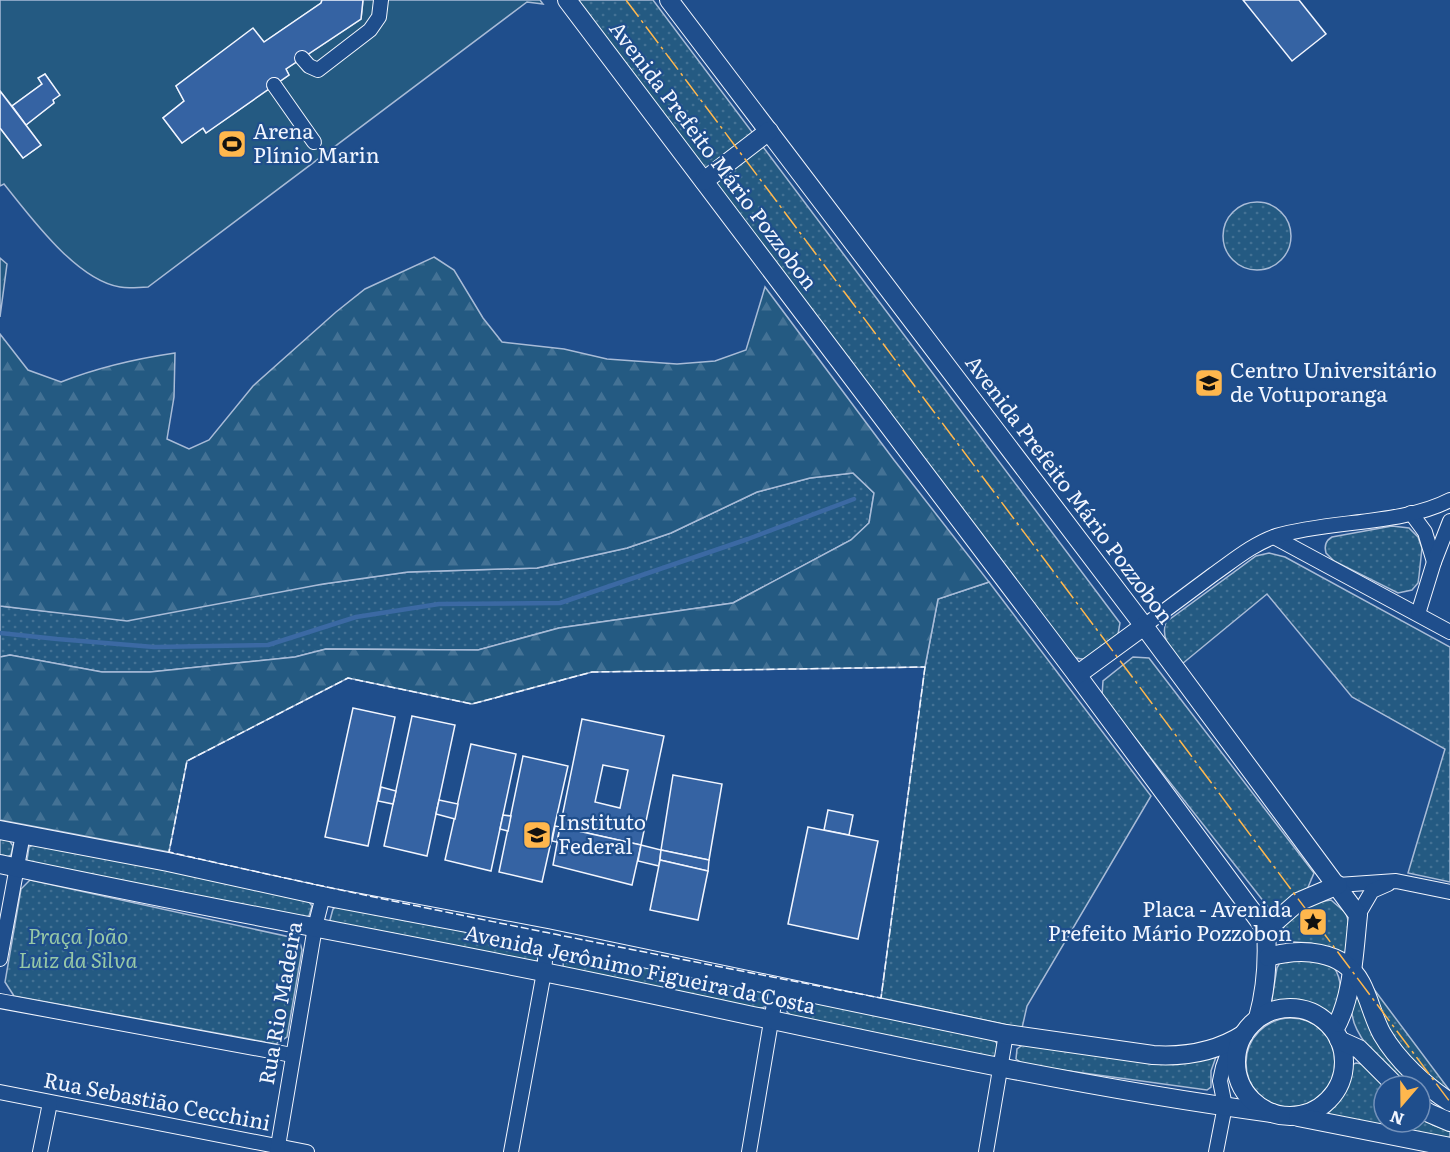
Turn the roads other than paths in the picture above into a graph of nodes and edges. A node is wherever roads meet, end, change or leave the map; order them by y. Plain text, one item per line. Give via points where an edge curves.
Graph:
1 (381, 0) edge
2 (567, 0) edge
3 (669, 0) edge
4 (302, 58) dead end
5 (274, 85) dead end
6 (769, 131) junction
7 (314, 142) dead end
8 (704, 181) junction
9 (1450, 500) edge
10 (1412, 513) junction
11 (1450, 521) edge
12 (1274, 537) junction
13 (1434, 562) junction
14 (1418, 614) junction
15 (1144, 626) junction
16 (1450, 632) edge
17 (1077, 675) junction
18 (0, 830) edge
19 (23, 834) junction
20 (8, 866) edge
21 (1396, 881) junction
22 (1338, 885) junction
23 (1450, 892) edge
24 (323, 896) junction
25 (1359, 915) junction
26 (315, 927) junction
27 (1266, 930) junction
28 (547, 938) junction
29 (1268, 957) junction
30 (0, 959) edge
31 (1351, 971) junction
32 (544, 972) junction
33 (777, 986) junction
34 (0, 1001) edge
35 (1258, 1018) junction
36 (772, 1020) junction
37 (1006, 1034) junction
38 (1337, 1035) junction
39 (1241, 1040) junction
40 (292, 1055) junction
41 (1002, 1068) junction
42 (1384, 1074) edge
43 (0, 1092) edge
44 (1450, 1102) edge
45 (50, 1103) junction
46 (1225, 1106) junction
47 (1272, 1113) junction
48 (1432, 1114) edge
49 (1293, 1116) junction
50 (1450, 1122) edge
51 (1450, 1147) edge
52 (277, 1149) edge
53 (40, 1152) edge
54 (307, 1152) edge
55 (511, 1152) edge
56 (748, 1152) edge
57 (986, 1152) edge
58 (1216, 1152) edge

1 - 4 street via 380,17 370,30 318,70
2 - 8 main road, Avenida Prefeito Mário Pozzobon
3 - 6 main road, Avenida Prefeito Mário Pozzobon
5 - 7 street
6 - 8 main road
6 - 15 main road, Avenida Prefeito Mário Pozzobon
8 - 17 main road, Avenida Prefeito Mário Pozzobon
9 - 10 street
10 - 12 street
10 - 13 street via 1425,532
11 - 13 street
12 - 14 street
12 - 15 street via 1249,548
13 - 14 street
14 - 16 street
15 - 17 main road
15 - 22 main road, Avenida Prefeito Mário Pozzobon
17 - 27 main road, Avenida Prefeito Mário Pozzobon
18 - 19 main road, Avenida Jerônimo Figueira da Costa
19 - 20 street
19 - 24 main road, Avenida Jerônimo Figueira da Costa
20 - 26 main road, Avenida Jerônimo Figueira da Costa
20 - 30 street
21 - 22 street
21 - 23 street
21 - 25 street via 1372,891
22 - 25 main road, Avenida Prefeito Mário Pozzobon
22 - 27 main road via 1298,902
24 - 26 street, Rua Rio Madeira
24 - 28 main road, Avenida Jerônimo Figueira da Costa
25 - 31 main road
26 - 32 main road, Avenida Jerônimo Figueira da Costa
26 - 40 street, Rua Rio Madeira
27 - 29 main road
28 - 32 street
28 - 33 main road, Avenida Jerônimo Figueira da Costa
29 - 31 main road via 1308,952 1340,961
29 - 35 main road
31 - 38 main road
31 - 44 main road via 1360,981 1383,1035 1410,1070
32 - 36 main road, Avenida Jerônimo Figueira da Costa
32 - 55 street
33 - 36 street
33 - 37 main road, Avenida Jerônimo Figueira da Costa
34 - 40 street
35 - 38 main road via 1277,1010 1299,1009 1318,1016
35 - 39 main road
36 - 41 main road, Avenida Jerônimo Figueira da Costa
36 - 56 street
37 - 39 main road, Avenida Jerônimo Figueira da Costa via 1176,1056
37 - 41 street
38 - 42 main road via 1359,1049
38 - 49 main road via 1344,1060 1341,1081 1330,1098 1313,1111
39 - 46 street via 1228,1053 1222,1067 1220,1081
39 - 47 main road via 1236,1064 1241,1085 1254,1102
40 - 52 street, Rua Rio Madeira
41 - 46 main road, Avenida Jerônimo Figueira da Costa
41 - 57 street
43 - 45 street, Rua Sebastião Cecchini
45 - 52 street, Rua Sebastião Cecchini
45 - 53 street
46 - 47 main road, Avenida Jerônimo Figueira da Costa
46 - 58 street
47 - 49 main road
48 - 50 main road
49 - 51 main road
52 - 54 street, Rua Sebastião Cecchini

